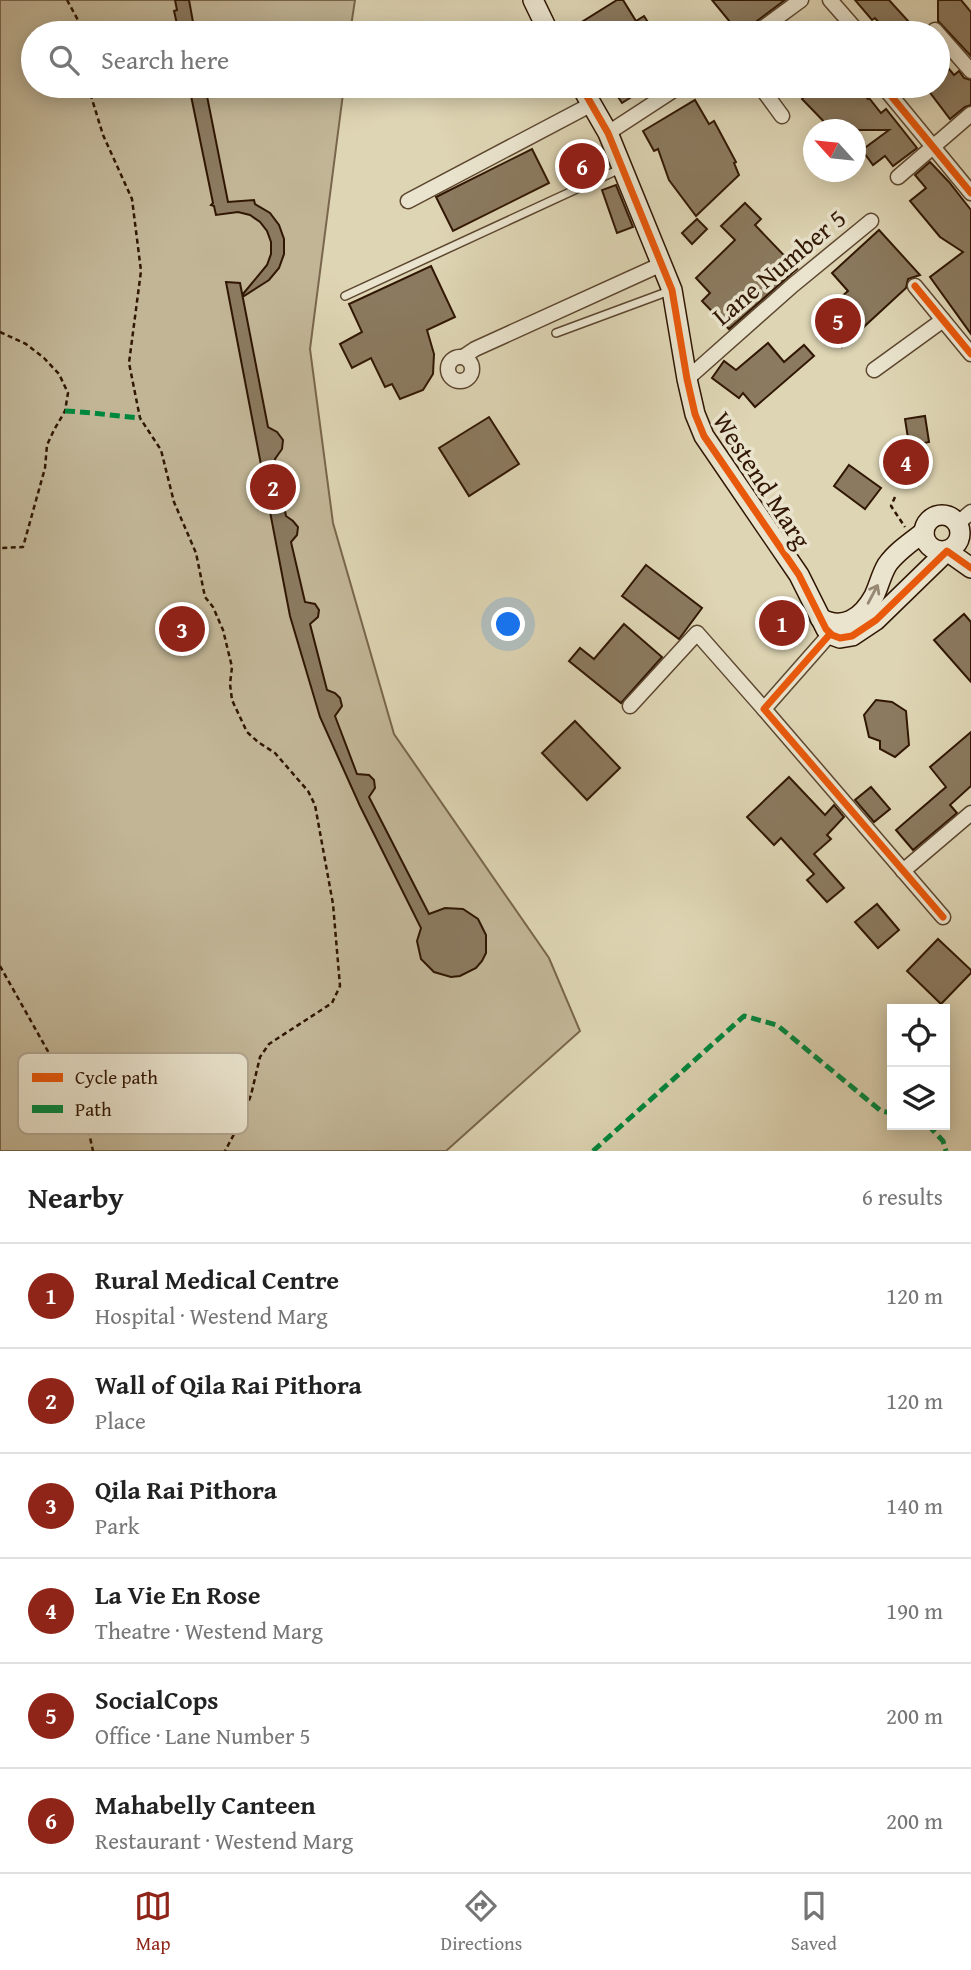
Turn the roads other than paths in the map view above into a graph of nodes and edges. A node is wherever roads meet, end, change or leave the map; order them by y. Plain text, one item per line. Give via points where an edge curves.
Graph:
1 (533, 0) edge
2 (800, 0) edge
3 (830, 0) edge
4 (543, 21) edge
5 (771, 21) edge
6 (848, 21) edge
7 (950, 47) edge
8 (971, 71) edge
9 (588, 98) edge
10 (662, 98) edge
11 (769, 98) edge
12 (893, 98) edge
13 (592, 104) junction
14 (971, 114) edge
15 (782, 116) dead end
16 (608, 134) junction
17 (933, 147) junction
18 (624, 167) junction
19 (898, 177) dead end
20 (971, 193) edge
21 (408, 201) dead end
22 (871, 221) dead end
23 (662, 264) junction
24 (915, 286) dead end
25 (673, 290) junction
26 (345, 296) dead end
27 (943, 320) junction
28 (556, 333) dead end
29 (971, 354) edge
30 (463, 357) dead end
31 (874, 370) dead end
32 (687, 379) junction
33 (965, 526) edge
34 (924, 532) junction
35 (947, 551) junction
36 (971, 568) edge
37 (825, 626) junction
38 (629, 706) dead end
39 (764, 709) junction
40 (971, 813) edge
41 (904, 872) junction
42 (943, 917) dead end

1 - 4 street
2 - 5 street
3 - 6 street
7 - 8 street
9 - 13 street, Westend Marg
10 - 16 street
11 - 15 street
12 - 17 street
13 - 16 street, Westend Marg
13 - 21 street
14 - 17 street
16 - 18 street, Westend Marg
17 - 19 street
17 - 20 street
18 - 23 street, Westend Marg
18 - 26 lane
22 - 32 street, Lane Number 5
23 - 25 street, Westend Marg
23 - 30 street
24 - 27 street
25 - 28 lane
25 - 32 street, Westend Marg
27 - 29 street
27 - 31 street
32 - 37 street, Westend Marg via 704,436 799,575
33 - 34 street via 938,515
33 - 35 street via 957,544
34 - 35 street via 933,549
37 -> 34 street via 853,620 866,608 885,567
35 - 36 street
35 - 37 street via 876,620 852,636 840,638
37 - 39 street
38 - 39 street via 697,633
39 - 41 street
40 - 41 street
41 - 42 street

